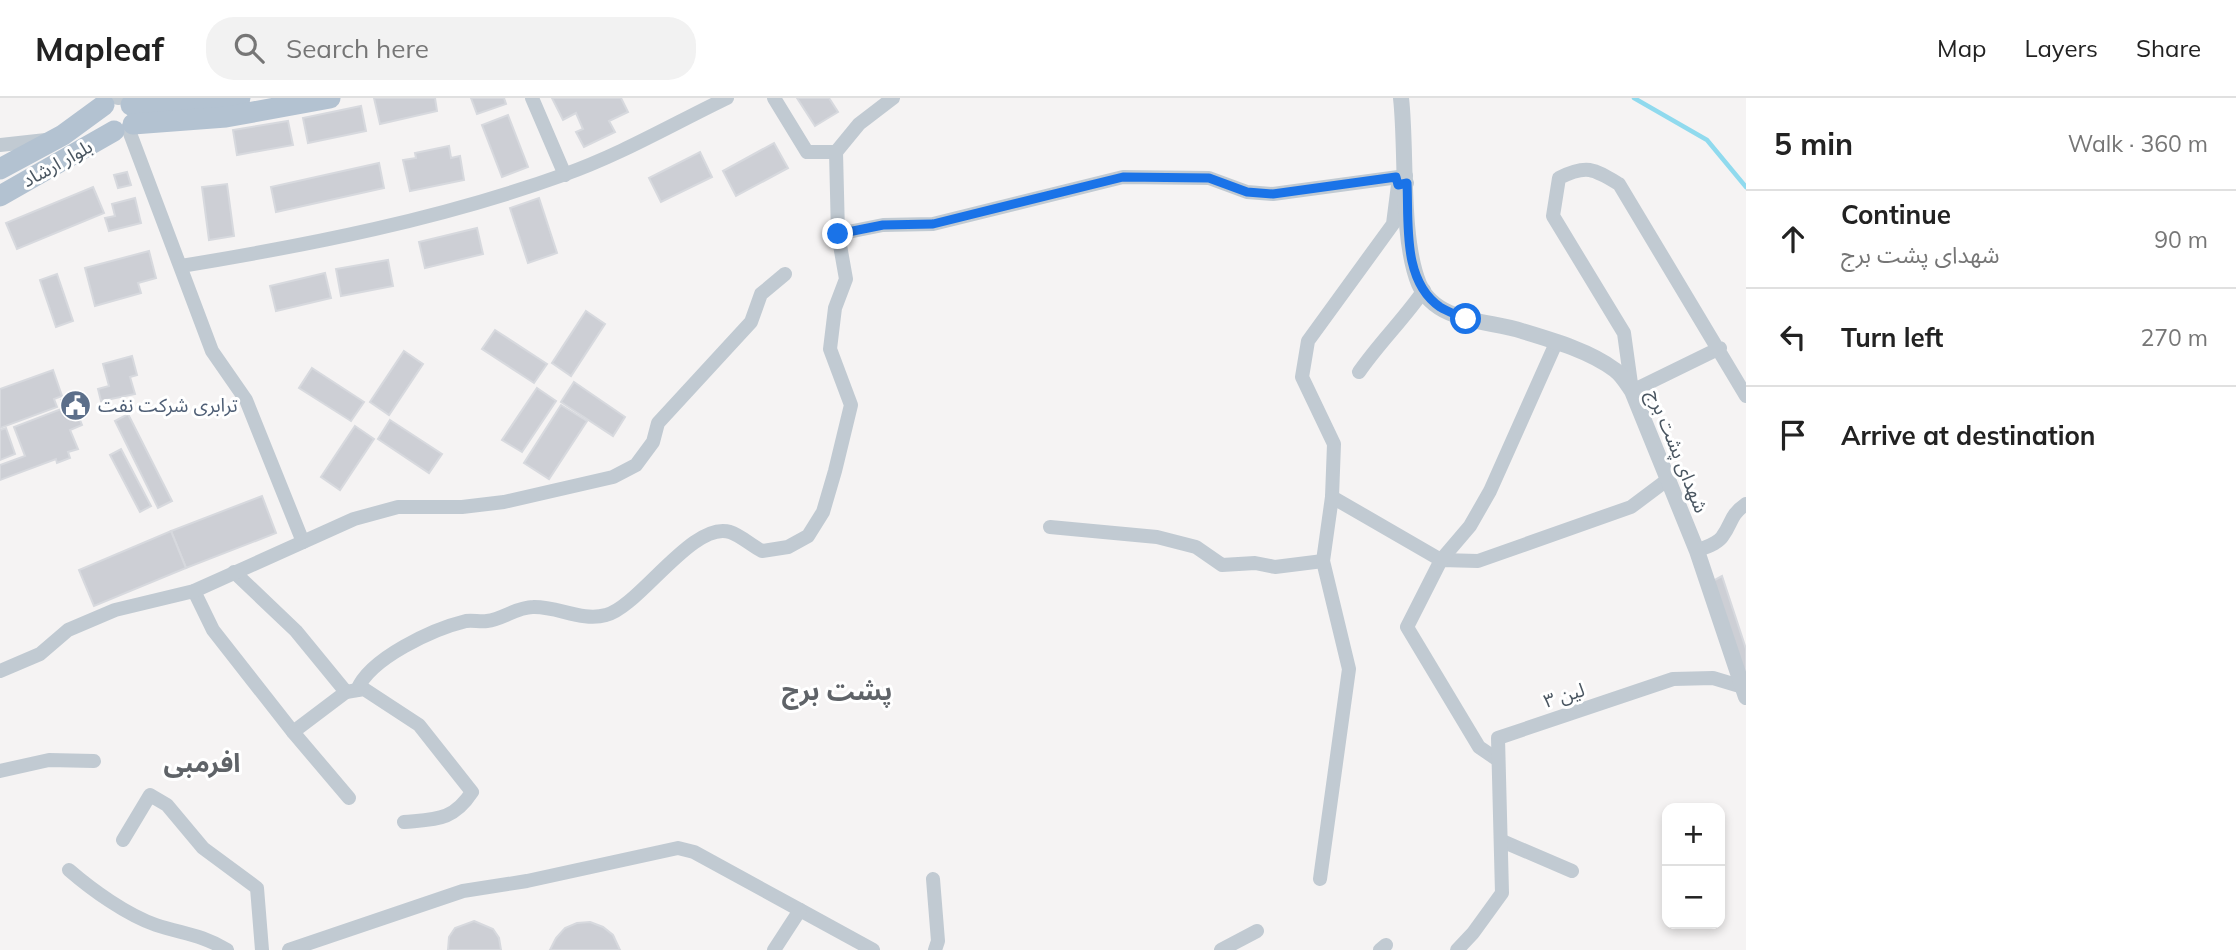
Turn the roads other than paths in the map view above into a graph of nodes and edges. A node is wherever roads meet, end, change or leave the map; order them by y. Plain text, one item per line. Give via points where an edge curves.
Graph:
1 (240, 98) edge
2 (330, 98) edge
3 (532, 98) edge
4 (727, 98) edge
5 (774, 98) edge
6 (893, 98) edge
7 (1401, 98) edge
8 (121, 113) edge
9 (58, 138) junction
10 (0, 145) edge
11 (836, 152) junction
12 (0, 169) edge
13 (565, 174) junction
14 (1402, 180) junction
15 (0, 196) edge
16 (838, 234) junction
17 (181, 266) junction
18 (785, 274) dead end
19 (1424, 290) junction
20 (1556, 343) junction
21 (1720, 348) junction
22 (1359, 372) dead end
23 (1632, 391) junction
24 (1746, 396) edge
25 (1667, 480) junction
26 (1332, 497) junction
27 (1746, 504) edge
28 (1050, 527) dead end
29 (303, 542) junction
30 (1697, 551) junction
31 (1441, 560) junction
32 (1323, 561) junction
33 (234, 572) junction
34 (194, 592) junction
35 (0, 671) edge
36 (352, 691) junction
37 (1744, 692) edge
38 (293, 732) junction
39 (1498, 760) junction
40 (94, 761) dead end
41 (0, 771) edge
42 (349, 798) dead end
43 (404, 822) dead end
44 (123, 840) dead end
45 (1503, 841) junction
46 (69, 870) dead end
47 (1572, 871) dead end
48 (933, 879) dead end
49 (1320, 879) dead end
50 (800, 910) junction
51 (1257, 931) dead end
52 (227, 950) edge
53 (262, 950) edge
54 (289, 950) edge
55 (774, 950) edge
56 (873, 950) edge
57 (935, 950) edge
58 (1221, 950) edge
59 (1457, 950) edge

1 - 8 main road
2 - 8 main road via 226,117
3 - 13 street
4 - 13 street
5 - 11 street via 807,152
6 - 11 street via 859,124
7 - 14 street
8 - 9 main road, بلوار ارشاد
8 - 15 main road, بلوار ارشاد
8 - 17 street
9 - 10 street
9 - 12 main road, بلوار ارشاد
11 - 16 street
13 - 17 street via 384,225 268,252
14 - 16 street via 1273,194 1247,192 1209,178 1123,177 933,224 883,225
14 - 19 street via 1411,255
14 - 26 street via 1393,224 1308,341 1302,377 1334,444
16 - 36 street via 846,279 831,325 830,349 851,405 822,512 808,536 788,547 762,551 731,532 714,531 657,572 625,605 606,615 581,616 554,607 529,607 488,621 470,620 438,629 381,664
17 - 29 street via 212,351 246,400 268,447
18 - 29 street via 761,294 751,322 658,423 653,442 636,465 613,477 504,502 462,508 398,507 354,519
19 - 20 street, شهدای پشت برج via 1440,307 1466,319
19 - 22 street
20 - 23 street, شهدای پشت برج via 1616,371
20 - 31 street via 1490,491 1470,526
21 - 23 street
21 - 23 street via 1619,184 1593,169 1574,170 1559,178 1553,216 1624,333
21 - 24 street
23 - 25 street, شهدای پشت برج
25 - 30 street, شهدای پشت برج
25 - 31 street via 1631,507 1478,561
26 - 31 street
26 - 32 street
27 - 30 street via 1732,513 1718,541
28 - 32 street via 1157,537 1196,547 1222,565 1275,567
29 - 33 street
30 - 37 street, شهدای پشت برج
31 - 39 street via 1407,627 1479,747
32 - 49 street via 1349,668
33 - 34 street
33 - 36 street
34 - 35 street via 114,610 68,630 40,654
34 - 38 street via 213,630
36 - 38 street
36 - 43 street via 364,690 419,725 472,792 460,810 440,818
37 - 39 street, لین ۳ via 1713,678 1673,679 1498,737
38 - 42 street
39 - 45 street, لین ۳
40 - 41 street via 50,760
44 - 53 street via 150,795 167,804 203,848 257,888
45 - 47 street
45 - 59 street, لین ۳ via 1502,892
46 - 52 street via 126,912 205,937
48 - 57 street
50 - 54 street via 694,852 678,848 463,891
50 - 55 street
50 - 56 street
51 - 58 street

